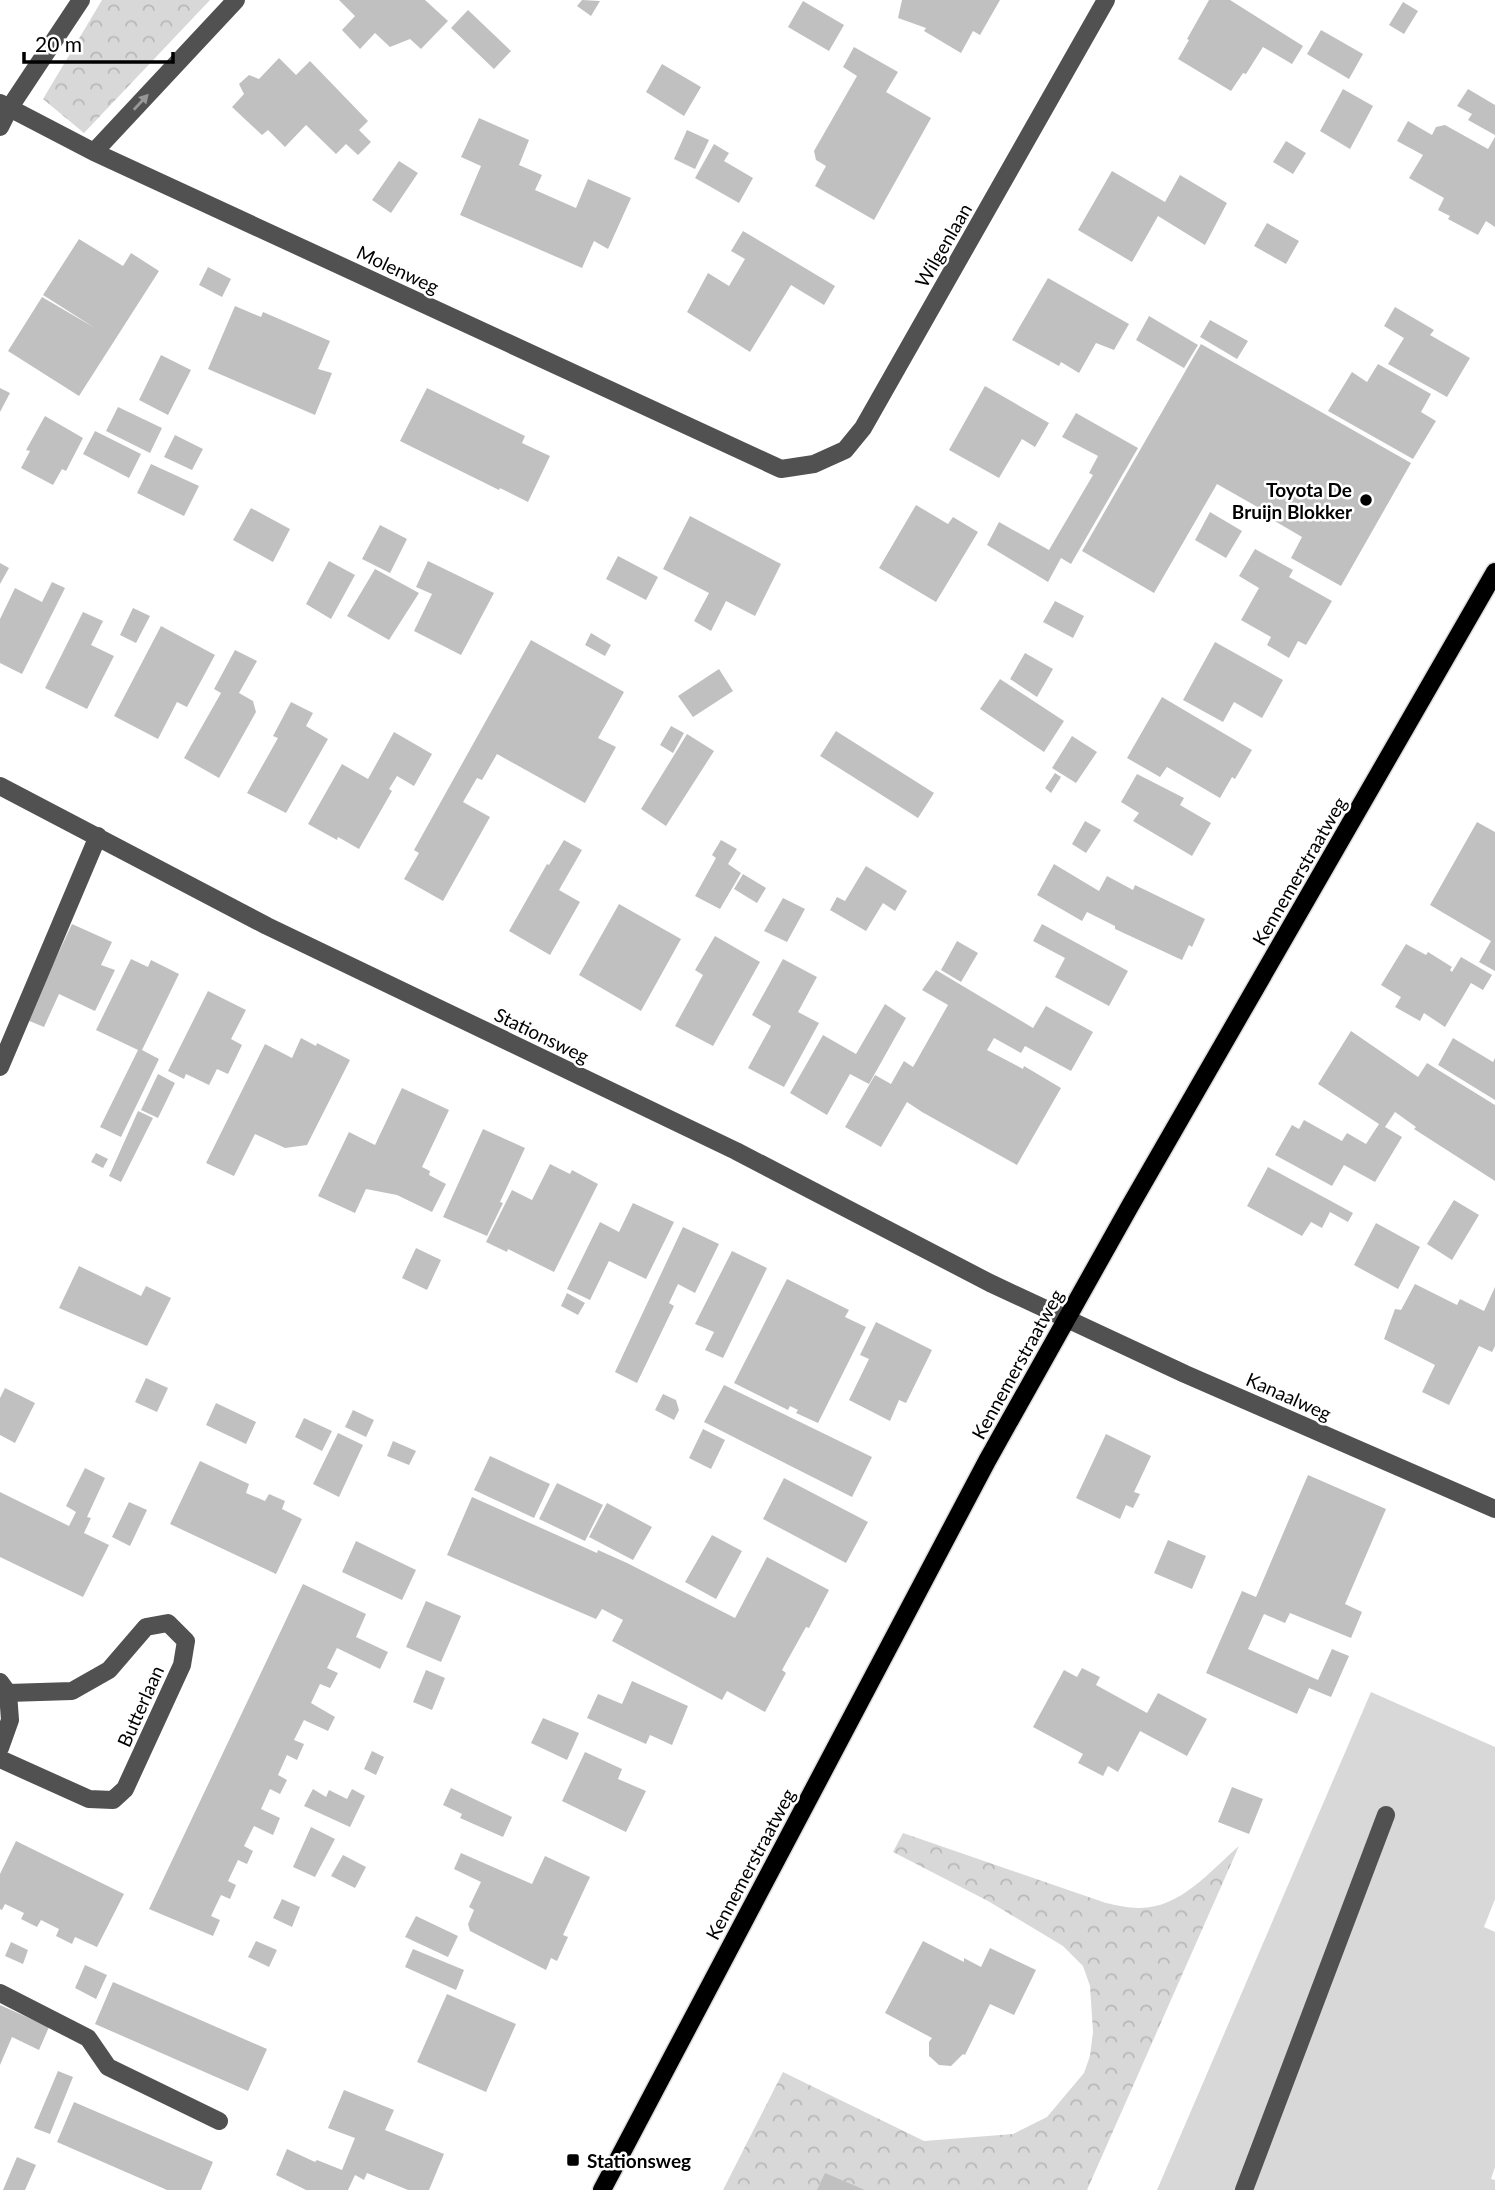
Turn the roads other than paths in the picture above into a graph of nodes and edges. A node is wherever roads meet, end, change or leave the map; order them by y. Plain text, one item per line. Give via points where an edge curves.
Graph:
1 (81, 0) edge
2 (236, 0) edge
3 (1106, 0) edge
4 (5, 105) edge
5 (0, 127) edge
6 (94, 152) junction
7 (782, 468) joint
8 (1495, 572) edge
9 (0, 786) edge
10 (99, 836) junction
11 (0, 1067) edge
12 (1067, 1317) junction
13 (1495, 1509) edge
14 (4, 1688) edge
15 (0, 1748) edge
16 (0, 1759) edge
17 (1387, 1815) dead end
18 (0, 1993) edge
19 (219, 2121) dead end
20 (602, 2190) edge
21 (1244, 2190) edge

1 - 4 street
6 -> 2 street
3 - 7 street, Wilgenlaan via 863,428 845,450 814,464
4 - 5 street
4 - 6 street, Molenweg
6 - 7 street, Molenweg
8 - 12 main road, Kennemerstraatweg
9 - 10 street, Stationsweg
10 - 11 street
10 - 12 street, Stationsweg via 267,926 736,1151 951,1264
12 - 13 street, Kanaalweg via 1185,1374
12 - 20 main road, Kennemerstraatweg
14 - 15 street via 10,1720
14 - 16 street, Butterlaan via 72,1691 108,1670 146,1627 168,1623 186,1641 182,1665 125,1790 113,1800 89,1798
17 - 21 street
18 - 19 street via 88,2038 108,2067

